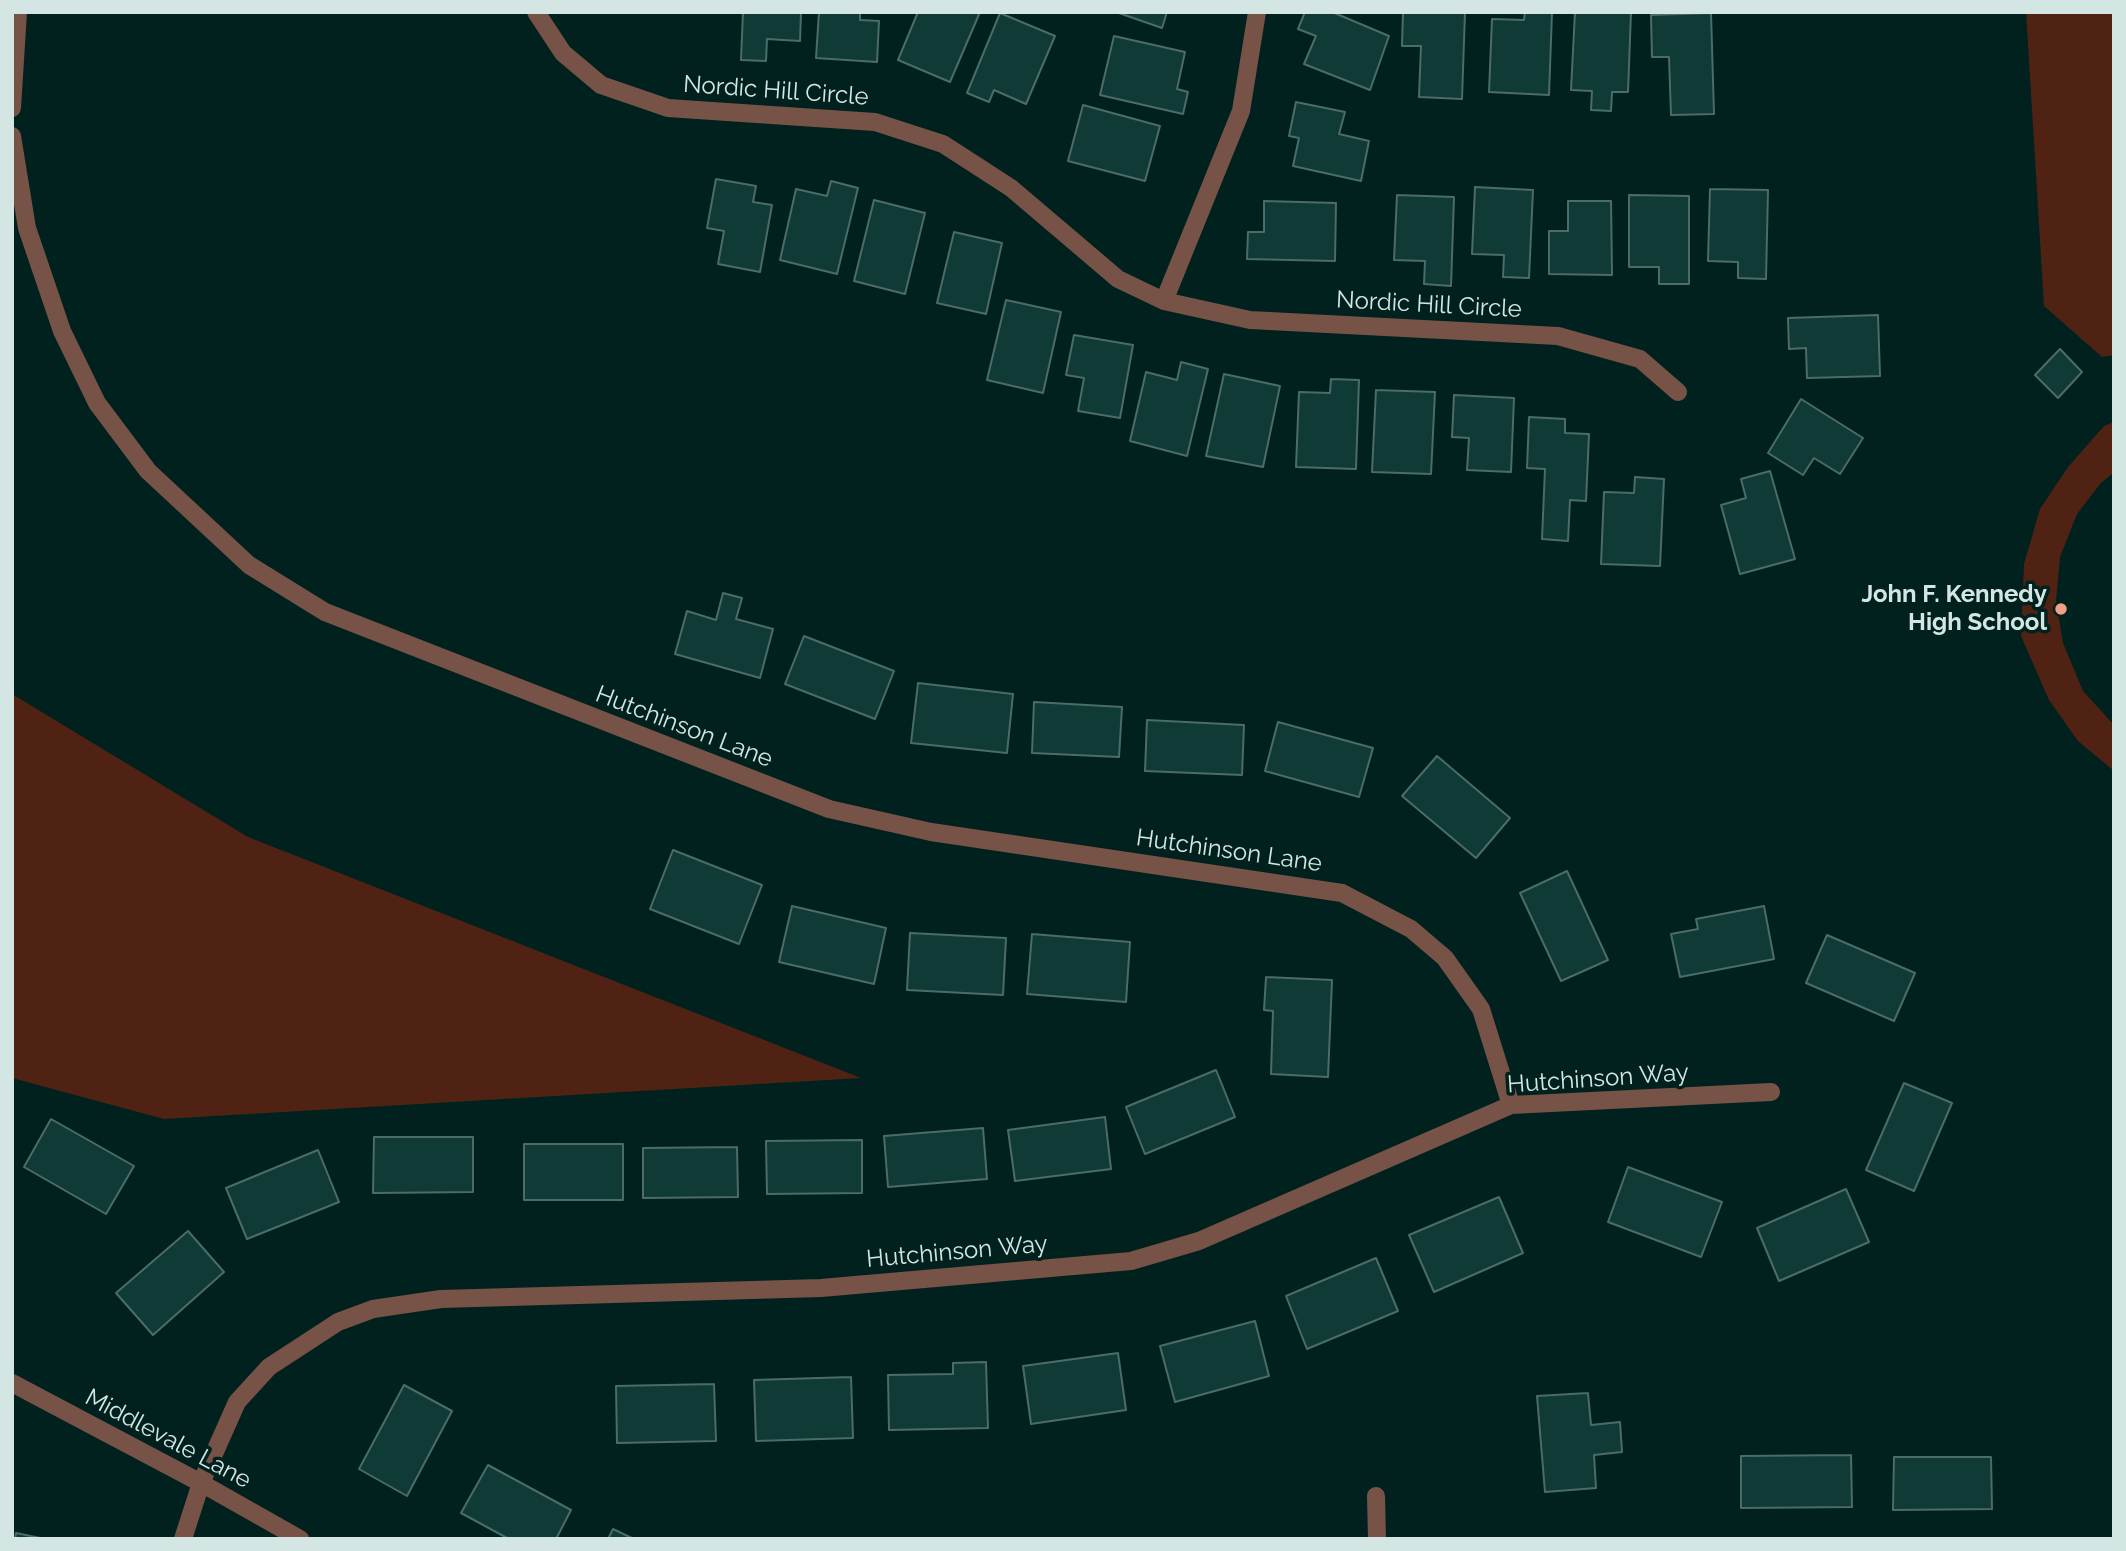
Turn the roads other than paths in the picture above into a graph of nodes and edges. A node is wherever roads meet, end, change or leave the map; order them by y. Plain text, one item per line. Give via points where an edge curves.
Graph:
1 (18, 12) edge
2 (536, 12) edge
3 (1256, 12) edge
4 (12, 108) edge
5 (12, 136) edge
6 (1164, 301) junction
7 (1678, 391) dead end
8 (1770, 1092) dead end
9 (1511, 1105) junction
10 (12, 1383) edge
11 (201, 1483) junction
12 (1377, 1496) dead end
13 (183, 1539) edge
14 (300, 1539) edge
15 (1377, 1539) edge

1 - 4 street
2 - 6 street, Nordic Hill Circle via 563,53 601,85 668,108 875,122 943,144 1010,188 1118,279
3 - 6 street via 1241,111
5 - 9 street, Hutchinson Lane via 27,228 62,331 97,403 148,471 249,565 325,612 829,810 931,832 1342,893 1411,929 1446,958 1481,1009
6 - 7 street, Nordic Hill Circle via 1250,320 1558,336 1640,359
8 - 9 street, Hutchinson Way
9 - 11 street, Hutchinson Way via 1199,1241 1131,1261 821,1288 441,1299 373,1309 338,1322 269,1367 237,1402
10 - 11 street, Middlevale Lane
11 - 13 street, Hutchinson Way
11 - 14 street, Middlevale Lane
12 - 15 street

